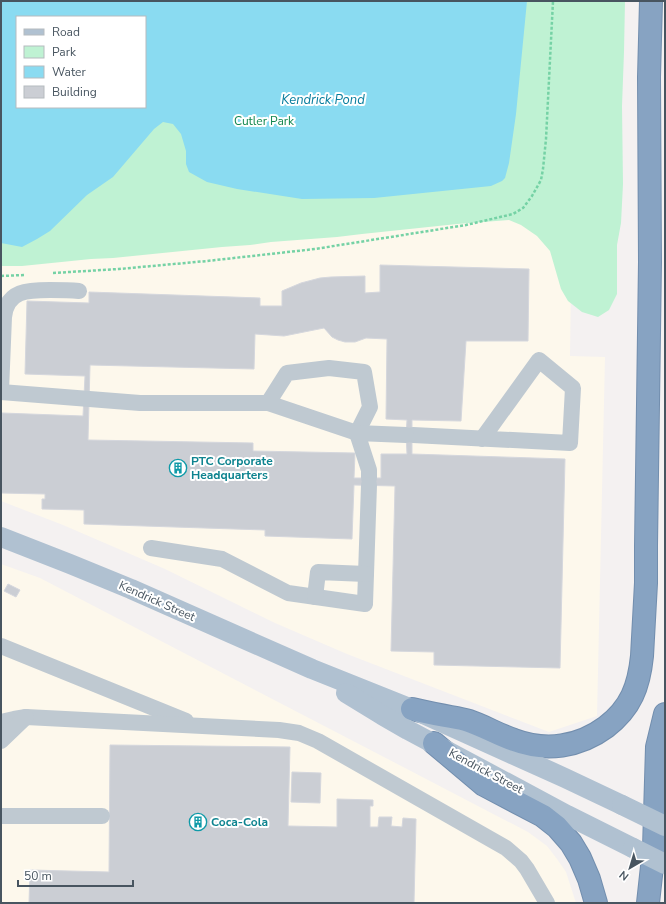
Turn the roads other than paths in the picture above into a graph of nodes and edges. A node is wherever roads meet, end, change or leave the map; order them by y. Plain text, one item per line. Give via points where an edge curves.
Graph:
1 (652, 1) edge
2 (79, 290) dead end
3 (3, 307) edge
4 (1, 391) edge
5 (268, 403) junction
6 (357, 433) junction
7 (482, 439) junction
8 (1, 537) edge
9 (151, 548) dead end
10 (366, 574) junction
11 (315, 597) junction
12 (1, 646) edge
13 (312, 669) junction
14 (412, 710) junction
15 (665, 714) edge
16 (26, 717) junction
17 (1, 722) edge
18 (199, 726) junction
19 (1, 741) edge
20 (434, 743) junction
21 (1, 816) edge
22 (102, 816) dead end
23 (665, 826) edge
24 (665, 864) edge
25 (547, 903) edge
26 (596, 903) edge
27 (648, 903) edge

1 - 14 highway via 649,77 650,262 646,583 641,668 636,688 624,711 603,729 575,743 555,747 535,746 514,740 468,720
2 - 3 lane via 23,292 14,296
3 - 4 lane
4 - 5 lane via 140,403
5 - 6 lane
5 - 6 lane via 287,373 329,368 364,372 370,407
6 - 7 lane
6 - 10 lane via 369,470
7 - 7 lane via 539,360 573,388 570,443
8 - 13 main road, Kendrick Street via 131,589
9 - 11 lane via 222,559 288,593
10 - 11 lane via 318,572
10 - 11 lane via 365,604
12 - 18 lane
13 - 14 main road, Kendrick Street
13 - 20 main road, Kendrick Street via 376,711
14 - 23 main road, Kendrick Street, bridge
15 - 27 highway via 657,747 654,848
16 - 17 lane
16 - 18 lane
16 - 19 lane
18 - 25 lane via 289,731 318,741 506,848 527,869
20 - 24 main road, Kendrick Street, bridge
20 - 26 highway via 484,785 543,816 557,827 580,858
21 - 22 lane

